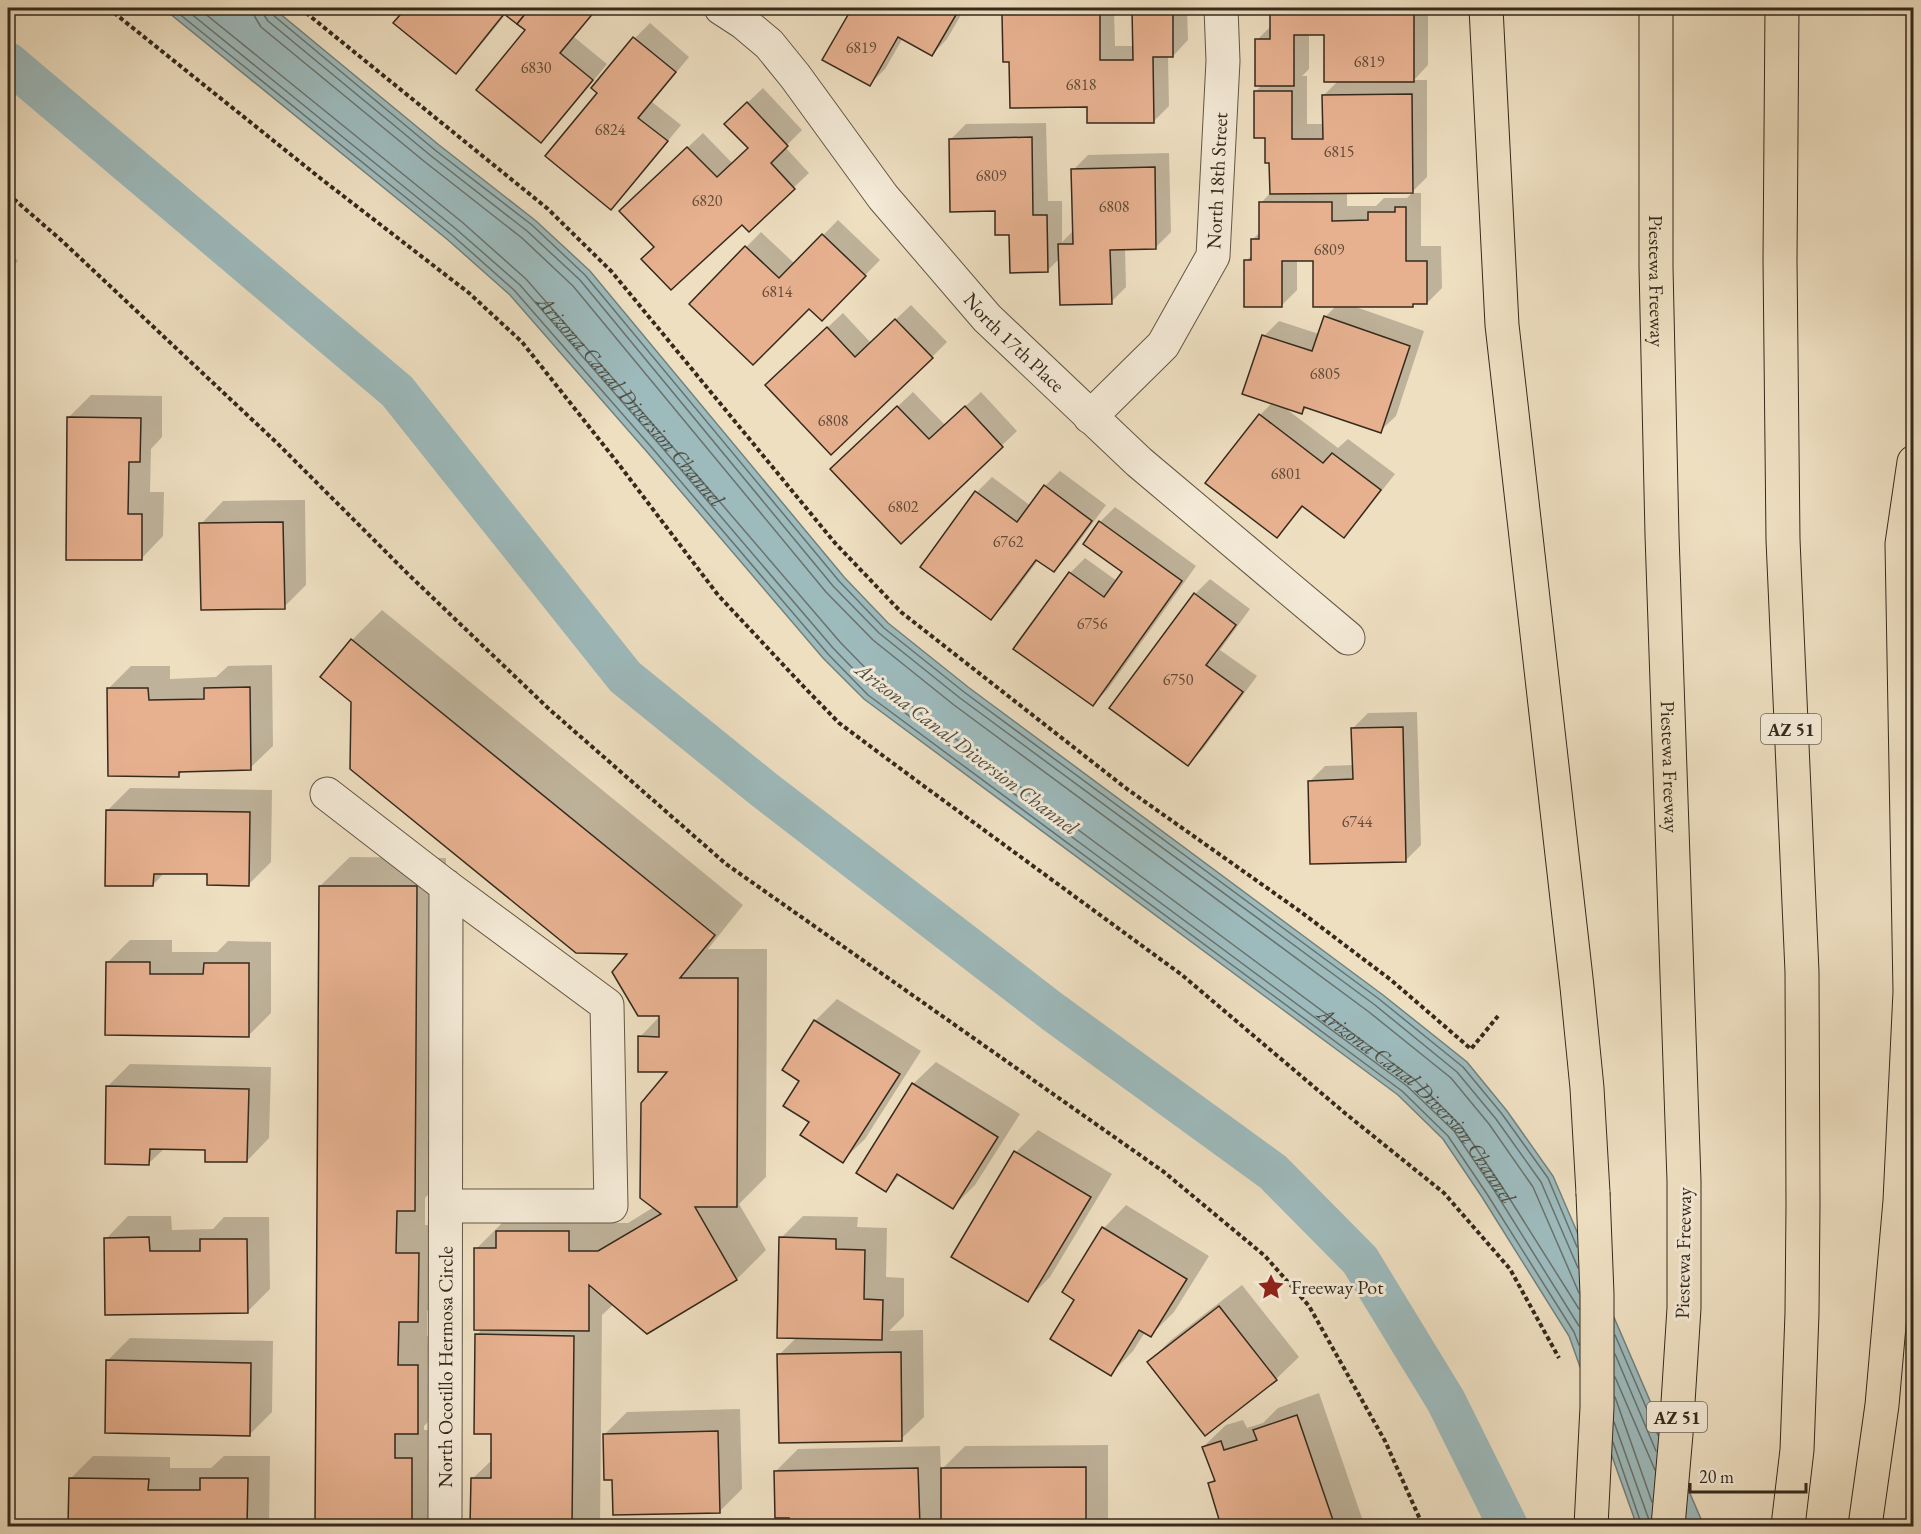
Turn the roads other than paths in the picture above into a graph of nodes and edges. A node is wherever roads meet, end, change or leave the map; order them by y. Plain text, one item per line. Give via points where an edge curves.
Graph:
1 (721, 8) edge
2 (1221, 8) edge
3 (1486, 8) edge
4 (1656, 8) edge
5 (1782, 8) edge
6 (1090, 417) junction
7 (1914, 462) edge
8 (1348, 638) dead end
9 (327, 794) dead end
10 (446, 886) junction
11 (446, 1206) junction
12 (445, 1527) edge
13 (1591, 1527) edge
14 (1668, 1527) edge
15 (1788, 1527) edge
16 (1865, 1527) edge

1 - 6 street, North 17th Place via 769,44 883,196 987,318
2 - 6 street, North 18th Street via 1223,61 1213,256 1163,345
3 - 13 highway, bridge via 1502,325 1587,1088 1597,1294 1598,1407
4 - 14 highway, Piestewa Freeway / AZ 51 via 1657,326 1684,1181 1684,1308
5 - 15 highway, AZ 51 via 1783,540 1802,972 1802,1302 1797,1450
6 - 8 street, North 17th Place
7 - 16 highway via 1902,544 1909,980 1900,1201 1882,1405
9 - 10 street
10 - 11 street, North Ocotillo Hermosa Circle
10 - 11 street via 607,1005 610,1206
11 - 12 street, North Ocotillo Hermosa Circle

